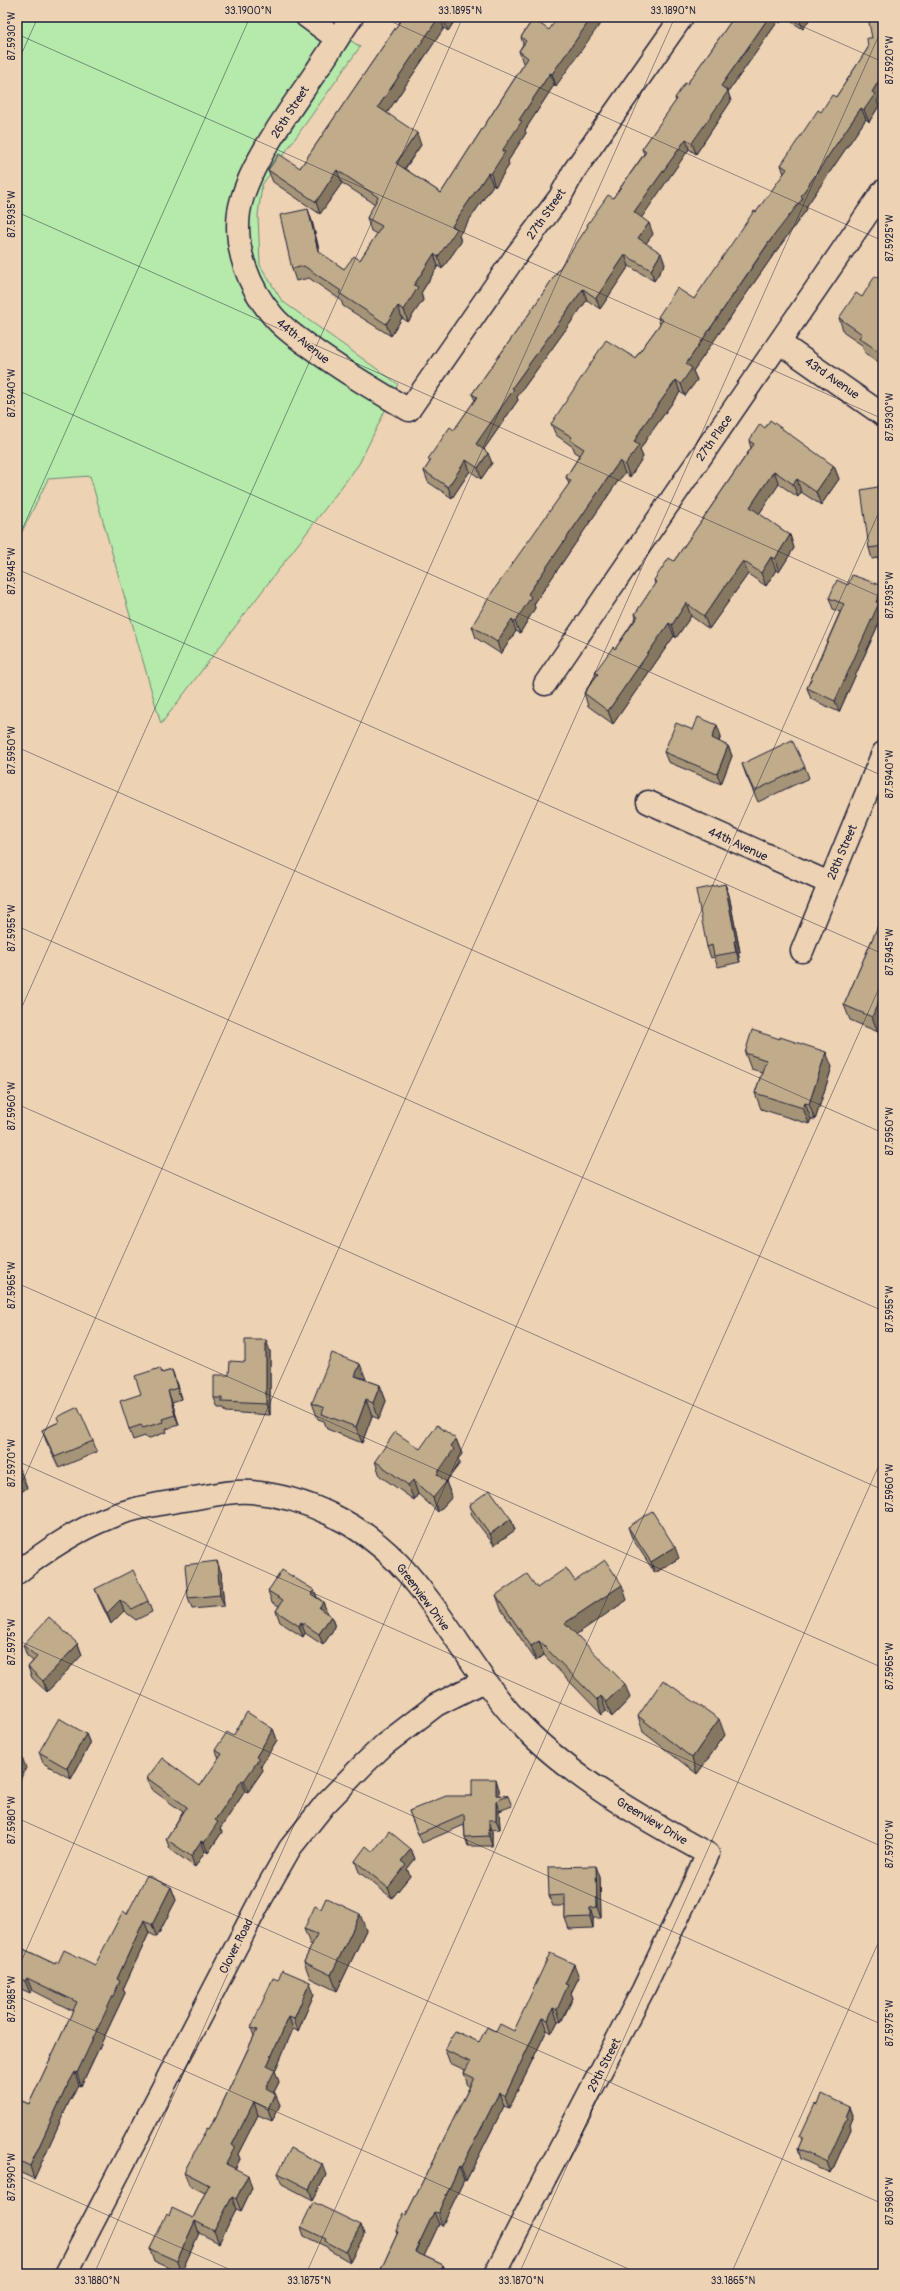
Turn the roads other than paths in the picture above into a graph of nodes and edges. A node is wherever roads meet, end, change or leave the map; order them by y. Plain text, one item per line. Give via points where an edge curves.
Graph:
1 (307, 17) edge
2 (352, 17) edge
3 (682, 17) edge
4 (337, 38) junction
5 (883, 191) edge
6 (239, 212) joint
7 (780, 343) junction
8 (409, 410) joint
9 (883, 415) edge
10 (545, 684) dead end
11 (883, 753) edge
12 (648, 802) dead end
13 (829, 883) junction
14 (802, 951) dead end
15 (17, 1573) edge
16 (484, 1681) junction
17 (708, 1854) joint
18 (66, 2274) edge
19 (495, 2274) edge

1 - 4 street
2 - 4 street, 26th Street
3 - 8 street, 27th Street via 574,171 560,197 515,257
4 - 6 street, 26th Street via 260,161
5 - 7 street, 27th Place
6 - 8 street, 44th Avenue via 239,241 245,268 256,294 273,317 340,369
7 - 9 street, 43rd Avenue
7 - 10 street, 27th Place
11 - 13 street, 28th Street
12 - 13 street, 44th Avenue
13 - 14 street, 28th Street
15 - 16 street, Greenview Drive via 60,1543 110,1517 166,1503 222,1494 250,1492 278,1497 331,1514 356,1527 378,1544 417,1584
16 - 17 street, Greenview Drive via 521,1724 560,1760 629,1810
16 - 18 street, Clover Road via 436,1705 384,1745 325,1804 290,1848 258,1904
17 - 19 street, 29th Street via 643,1990

